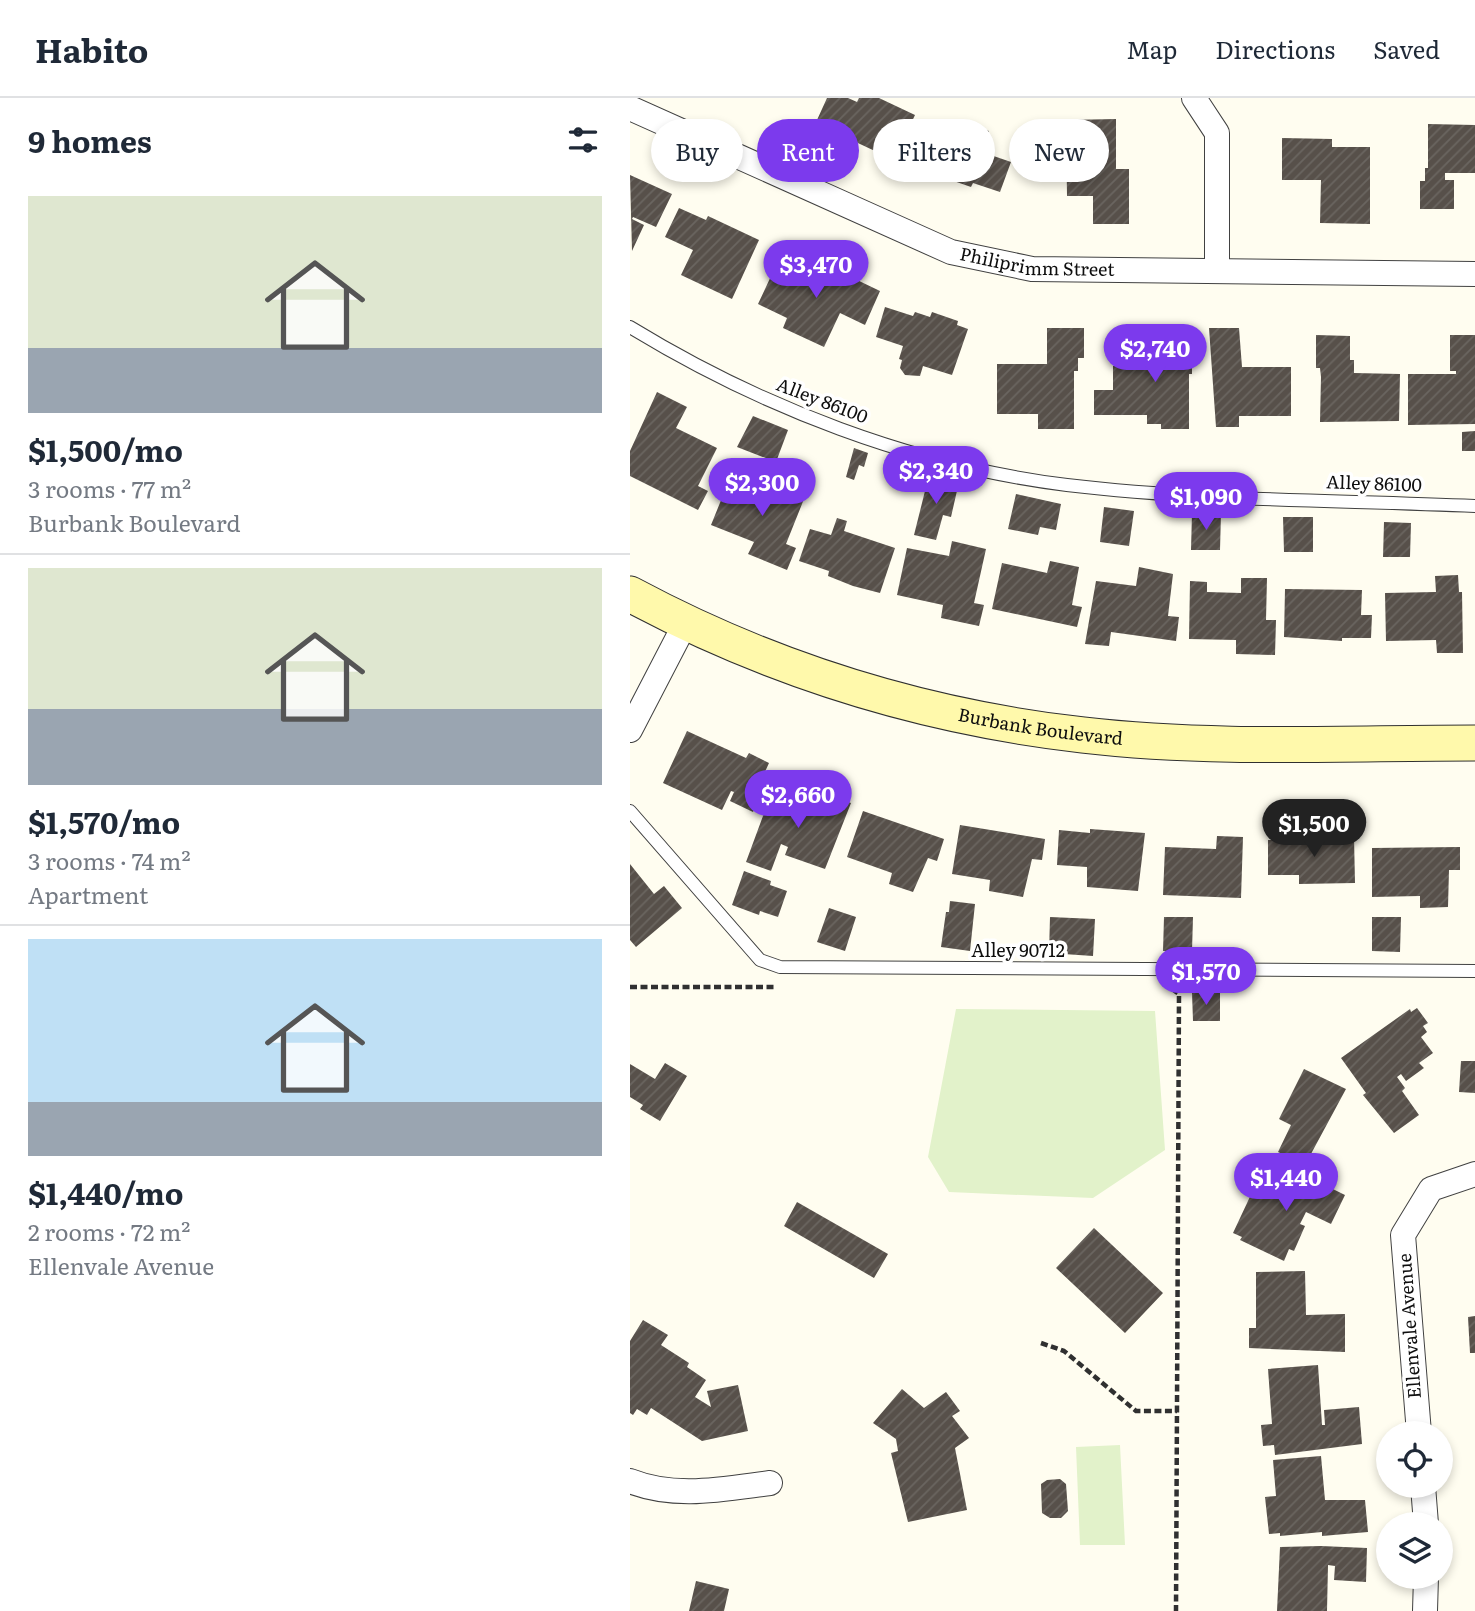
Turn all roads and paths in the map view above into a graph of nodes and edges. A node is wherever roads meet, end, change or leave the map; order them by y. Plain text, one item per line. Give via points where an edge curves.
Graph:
1 (1194, 98) edge
2 (630, 108) edge
3 (1217, 271) junction
4 (1475, 274) edge
5 (630, 327) edge
6 (1475, 506) edge
7 (630, 594) edge
8 (685, 624) junction
9 (630, 730) edge
10 (1475, 743) edge
11 (630, 811) edge
12 (1475, 971) edge
13 (630, 987) edge
14 (783, 987) dead end
15 (1160, 989) dead end
16 (1475, 1174) edge
17 (1041, 1343) dead end
18 (1177, 1411) junction
19 (1418, 1421) edge
20 (630, 1481) edge
21 (770, 1483) dead end
22 (1426, 1589) edge
23 (1176, 1611) edge
24 (1425, 1611) edge

1 - 3 street via 1217,133
2 - 3 street, Philiprimm Street via 951,252 1032,269
3 - 4 street, Philiprimm Street
5 - 6 lane, Alley 86100 via 757,395 849,432 956,463 1065,485
7 - 8 street, Burbank Boulevard
8 - 9 street
8 - 10 street, Burbank Boulevard via 747,651 883,696 970,717 1083,735 1196,742
11 - 12 lane, Alley 90712 via 760,960 780,967
13 - 14 path
15 - 18 path via 1174,989 1179,995
16 - 19 street, Ellenvale Avenue via 1431,1189 1403,1236
17 - 18 path via 1065,1351 1136,1411
18 - 23 path
20 - 21 street via 647,1488 703,1492
22 - 24 street

